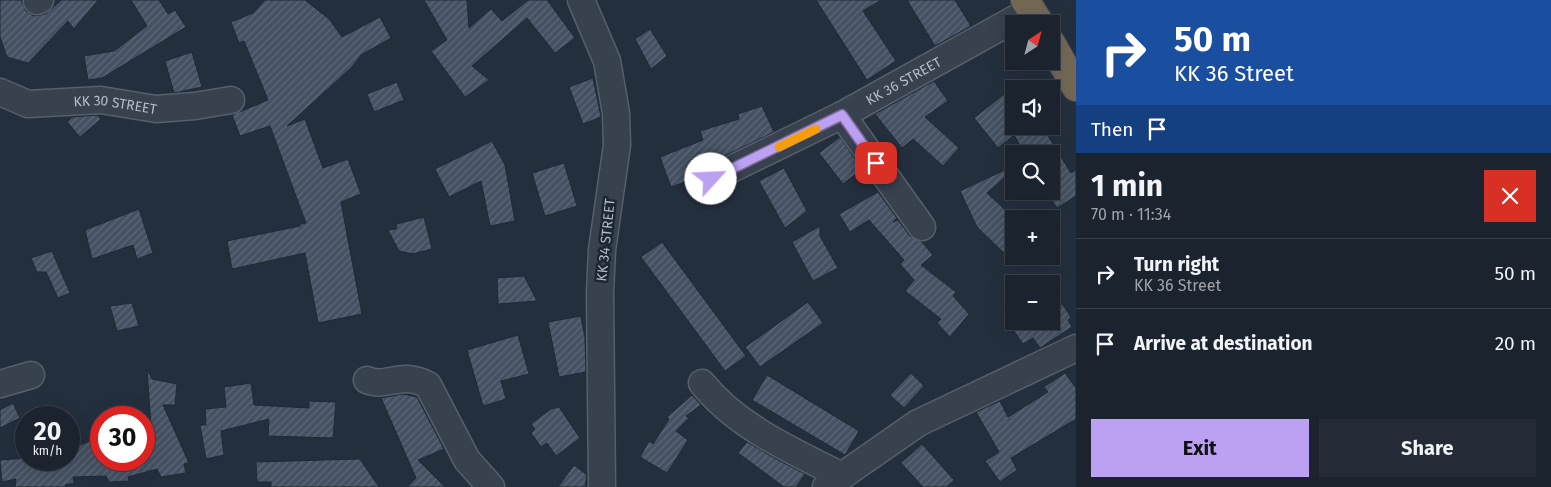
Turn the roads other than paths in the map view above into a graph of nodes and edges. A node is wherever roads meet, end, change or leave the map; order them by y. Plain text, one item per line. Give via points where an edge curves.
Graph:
1 (581, 0) edge
2 (1032, 11) edge
3 (1060, 59) edge
4 (1076, 87) edge
5 (0, 92) edge
6 (231, 100) dead end
7 (842, 115) junction
8 (711, 179) dead end
9 (922, 227) dead end
10 (1076, 348) edge
11 (31, 375) dead end
12 (367, 380) dead end
13 (702, 383) dead end
14 (0, 384) edge
15 (834, 482) edge
16 (491, 487) edge
17 (602, 487) edge

1 - 17 street, KK 34 STREET via 608,61 616,113 617,145 602,250 600,292
2 - 7 street, KK 36 STREET
3 - 4 highway
5 - 6 street, KK 30 STREET via 28,104 101,100 156,109
7 - 8 street, KK 36 STREET
7 - 9 street
10 - 15 street via 918,423
11 - 14 street
12 - 16 street via 380,384 396,378 416,378 428,385 467,460
13 - 15 street via 724,408

